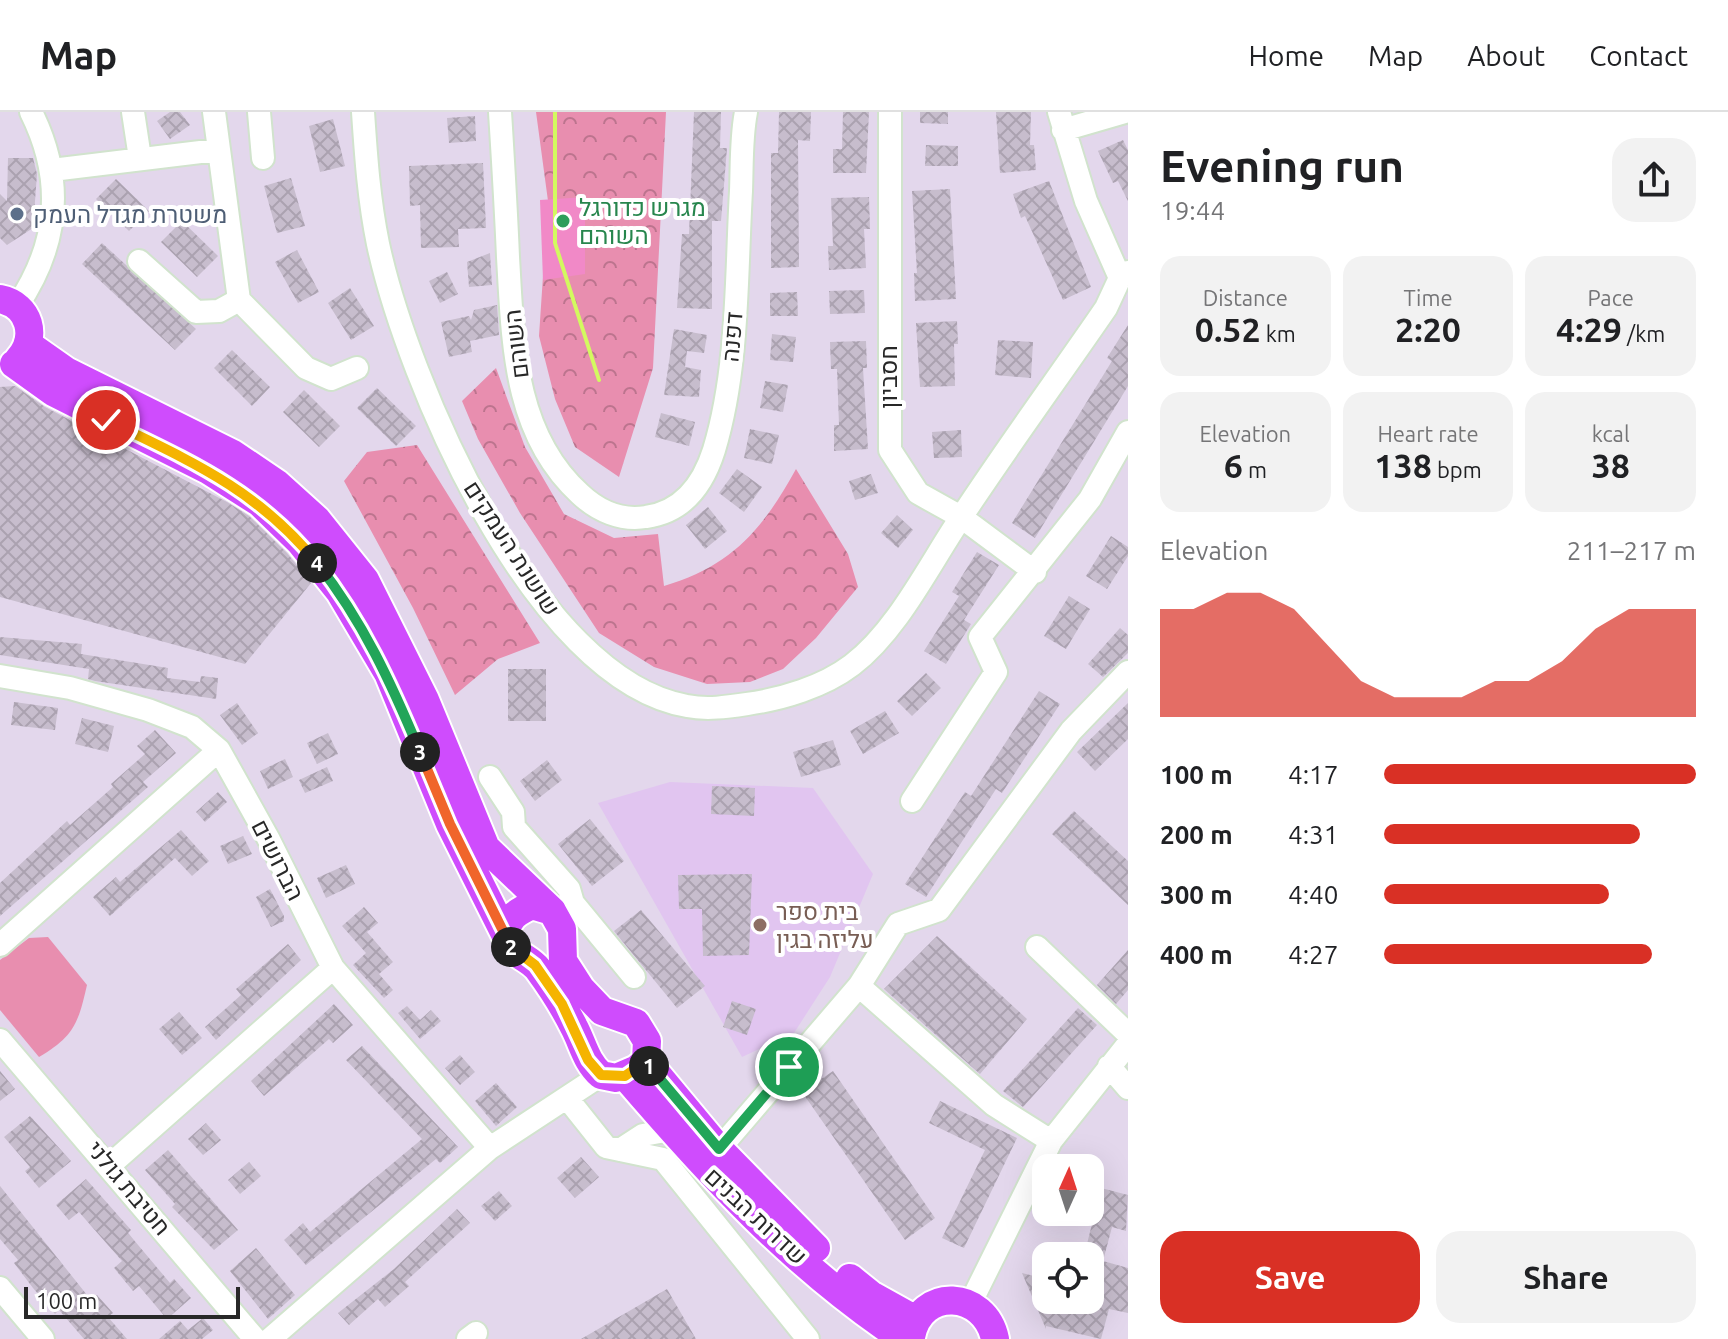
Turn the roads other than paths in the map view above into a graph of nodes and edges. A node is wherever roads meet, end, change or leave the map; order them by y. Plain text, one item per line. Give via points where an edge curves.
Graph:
1 (31, 112) edge
2 (133, 112) edge
3 (214, 112) edge
4 (259, 112) edge
5 (363, 112) edge
6 (500, 112) edge
7 (746, 112) edge
8 (890, 112) edge
9 (1125, 112) edge
10 (1061, 121) edge
11 (217, 150) junction
12 (140, 158) junction
13 (263, 158) dead end
14 (52, 170) junction
15 (139, 261) dead end
16 (1124, 275) edge
17 (239, 300) junction
18 (8, 303) edge
19 (14, 359) edge
20 (357, 368) dead end
21 (1128, 432) edge
22 (961, 517) junction
23 (637, 518) joint
24 (1035, 572) junction
25 (1128, 672) edge
26 (0, 676) edge
27 (219, 750) junction
28 (490, 777) dead end
29 (912, 801) dead end
30 (552, 911) junction
31 (592, 927) junction
32 (507, 938) junction
33 (562, 940) junction
34 (0, 945) edge
35 (1037, 947) dead end
36 (333, 968) junction
37 (634, 977) dead end
38 (859, 986) junction
39 (1128, 1034) edge
40 (0, 1040) edge
41 (1128, 1044) edge
42 (1109, 1066) junction
43 (624, 1071) junction
44 (1128, 1088) edge
45 (567, 1098) junction
46 (671, 1130) junction
47 (1051, 1141) junction
48 (490, 1148) junction
49 (719, 1149) junction
50 (620, 1150) junction
51 (110, 1165) junction
52 (0, 1288) edge
53 (970, 1304) junction
54 (910, 1333) edge
55 (43, 1339) edge
56 (255, 1339) edge
57 (270, 1339) edge
58 (808, 1339) edge
59 (995, 1339) edge

1 - 14 street
2 - 12 street
3 - 11 street
4 - 13 street
5 - 22 street, שושנת העמקים via 378,246 430,405 477,503 543,604 594,658 643,689 684,706 766,701 804,690 852,665 916,591
6 - 23 street, השוהם via 514,355 526,405 561,477 608,514
7 - 23 street, דפנה via 734,329 714,450 695,491 683,503 666,514
8 - 22 street, חסביון via 890,450 918,493
9 - 10 street
10 - 16 street via 1086,201
11 - 12 street
11 - 17 street
12 - 14 street
14 - 18 street via 48,247 36,278
15 - 17 street via 196,312 219,311
16 - 22 street, שושנת העמקים
17 - 20 street via 306,368 331,379
18 - 19 main road via 28,319
19 - 30 main road via 66,371 233,454 317,520 365,580 425,700 486,848
19 - 32 main road via 53,392 208,470 260,503 300,542 340,592 388,673 450,824
21 - 24 street via 1090,499
22 - 24 street, חסביון
24 - 29 street via 980,637 996,672
25 - 38 street via 1071,731 939,910 898,924
26 - 27 street, הברושים via 148,710 192,727
27 - 34 street
27 - 36 street, הברושים
28 - 31 street via 513,812 514,827 569,889
30 - 32 main road via 532,905 517,911 507,924
30 - 33 main road
31 - 33 street via 575,939
31 - 37 street
32 - 43 main road via 513,951 535,965 562,1004 588,1060
33 - 43 main road via 563,961 581,989 602,1011 627,1018 643,1031 648,1051
35 - 39 street
36 - 48 street, הברושים
36 - 51 street
38 - 47 street via 994,1105
38 - 49 street
40 - 51 street, חטיבת גולני
41 - 42 street
42 - 44 street
42 - 47 street
43 - 45 street
43 - 46 main road, שדרות הבנים
43 - 49 main road, שדרות הבנים
45 - 48 street
45 - 50 street via 606,1147
46 - 50 street via 643,1135
46 - 54 main road, שדרות הבנים via 718,1184 861,1311
47 - 53 street
48 - 57 street
49 - 54 main road, שדרות הבנים via 800,1235
50 - 58 street via 663,1159
51 - 56 street, חטיבת גולני
52 - 55 street
53 - 54 main road via 946,1301 924,1311
53 - 59 main road via 991,1324

